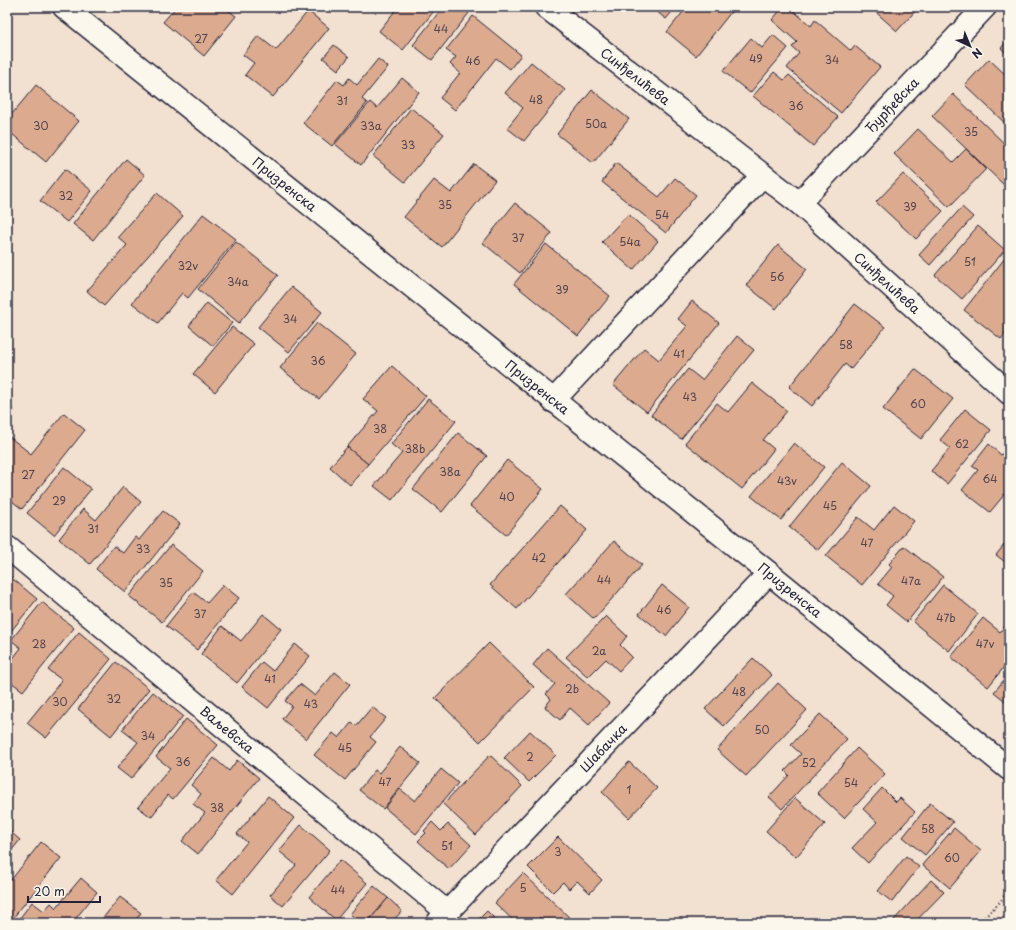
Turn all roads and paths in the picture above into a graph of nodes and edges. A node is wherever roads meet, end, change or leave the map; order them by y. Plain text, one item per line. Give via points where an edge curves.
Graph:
1 (64, 7) edge
2 (546, 7) edge
3 (985, 7) edge
4 (763, 175) junction
5 (799, 203) junction
6 (1009, 394) edge
7 (553, 401) junction
8 (7, 547) edge
9 (769, 573) junction
10 (1009, 769) edge
11 (1009, 887) edge
12 (442, 918) edge
13 (979, 923) edge

1 - 7 street, Призренска
2 - 4 street, Синђелићева
3 - 5 street, Ђурђевска
4 - 5 street, Синђелићева
4 - 7 street
5 - 6 street, Синђелићева
7 - 9 street, Призренска
8 - 12 street, Ваљевска
9 - 10 street, Призренска
9 - 12 street, Шабачка
11 - 13 path via 1001,901

